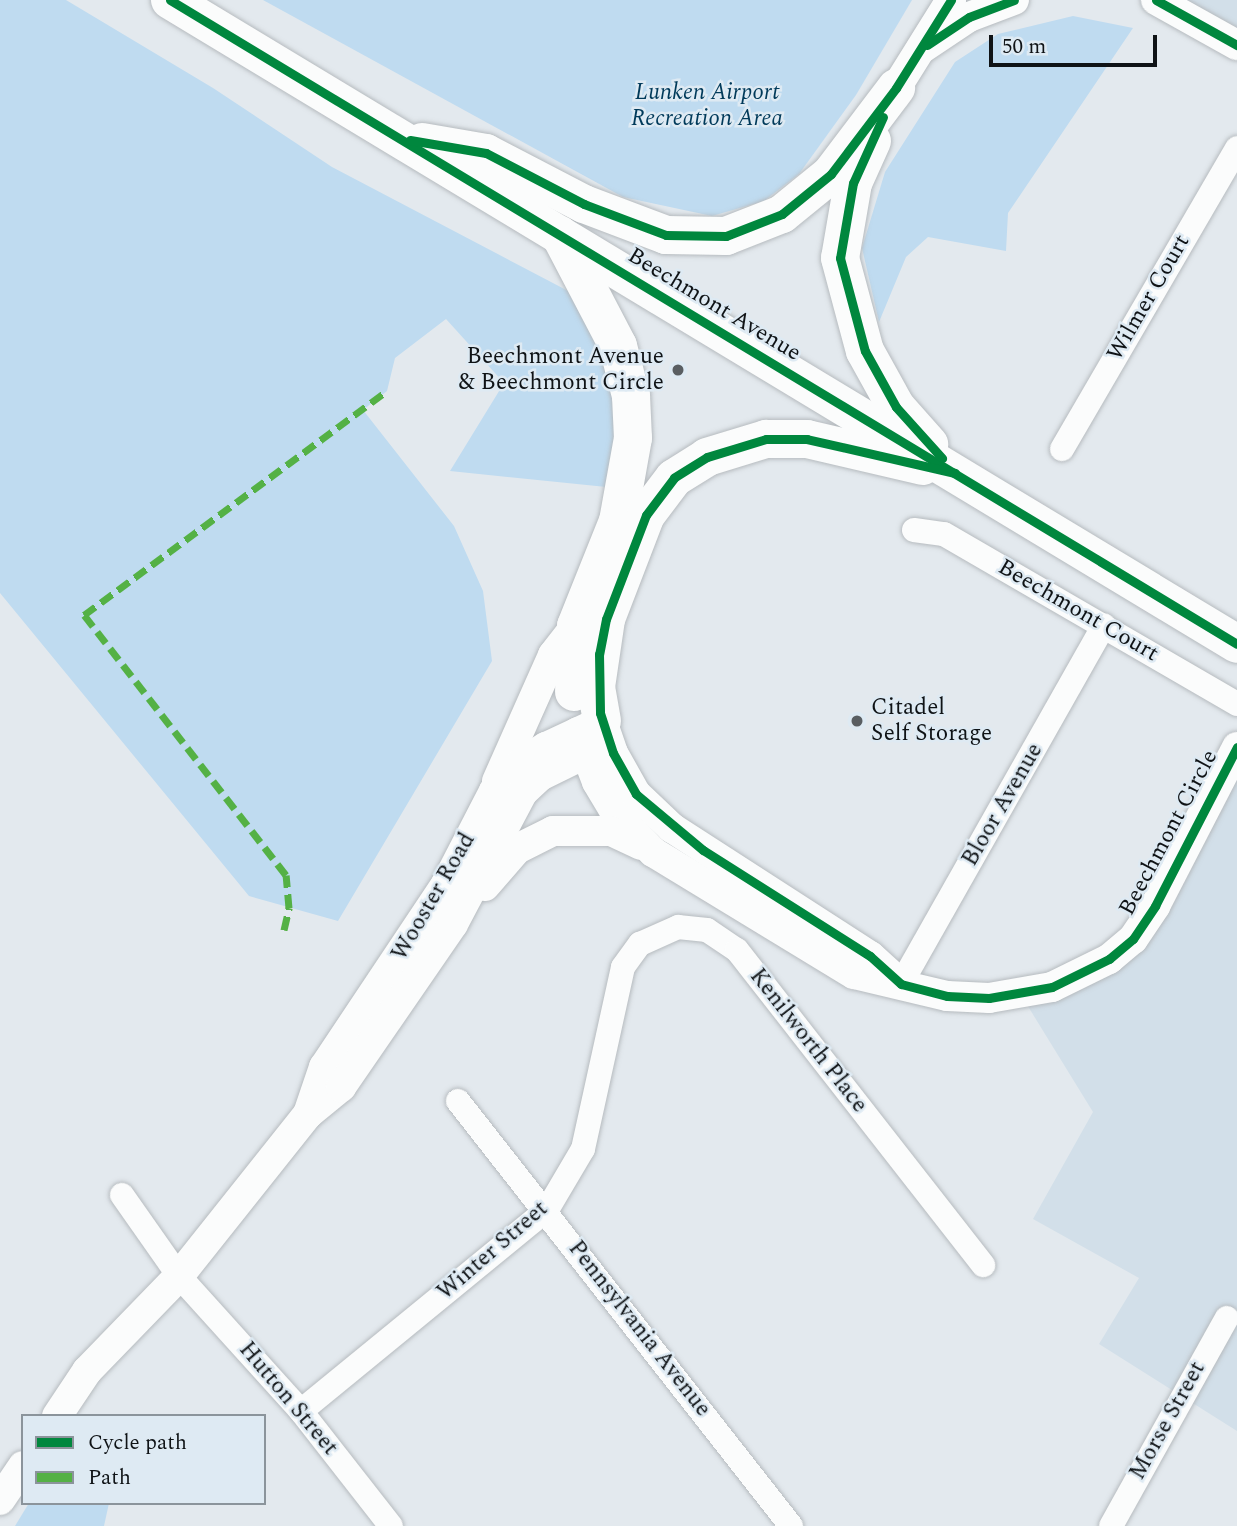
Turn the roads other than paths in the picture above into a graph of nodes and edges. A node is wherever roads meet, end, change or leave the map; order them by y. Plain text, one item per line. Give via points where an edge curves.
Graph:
1 (170, 0) edge
2 (951, 0) edge
3 (1014, 0) edge
4 (1156, 0) edge
5 (1237, 45) edge
6 (922, 49) junction
7 (896, 88) junction
8 (396, 138) junction
9 (1237, 148) edge
10 (560, 235) junction
11 (1062, 449) dead end
12 (956, 473) junction
13 (914, 530) dead end
14 (1104, 625) junction
15 (576, 626) junction
16 (1237, 644) edge
17 (1237, 704) edge
18 (593, 737) junction
19 (1237, 747) edge
20 (494, 791) junction
21 (653, 852) junction
22 (453, 924) junction
23 (901, 984) junction
24 (616, 998) joint
25 (458, 1101) dead end
26 (308, 1114) junction
27 (122, 1195) dead end
28 (547, 1210) junction
29 (983, 1265) dead end
30 (179, 1276) junction
31 (1227, 1318) dead end
32 (301, 1411) junction
33 (58, 1414) edge
34 (21, 1469) edge
35 (0, 1500) edge
36 (391, 1526) edge
37 (791, 1526) edge
38 (1111, 1526) edge

1 - 8 highway, Beechmont Avenue
2 - 6 street
3 - 6 street via 970,17
4 - 5 street
6 - 7 street
7 - 8 highway via 831,174 782,214 726,236 666,235 584,204 486,153
7 - 12 highway via 853,183 840,258 865,351 896,407
8 - 10 highway, Beechmont Avenue
9 - 11 street, Wilmer Court
10 - 12 highway, Beechmont Avenue
10 - 15 highway via 618,346 631,396 633,438 618,522
12 - 16 highway, Beechmont Avenue
12 - 18 highway via 807,439 766,439 706,457 674,478 646,515 606,619
13 - 14 street, Beechmont Court via 944,534
14 - 17 street, Beechmont Court
14 - 23 street, Bloor Avenue
15 - 18 highway via 572,679
15 - 20 street via 553,655
18 - 20 street, Wooster Road via 522,763
18 - 21 street, Beechmont Circle via 617,815
18 - 22 street, Wooster Road via 523,792
18 - 23 street via 636,794 672,828 870,956
19 - 23 street, Beechmont Circle via 1155,906 1133,939 1109,959 1052,987 1021,995 947,996
20 - 26 street, Wooster Road via 446,884 324,1067
21 - 22 street via 611,831 553,831 517,849
21 - 23 street, Beechmont Circle via 854,974
22 - 26 street, Wooster Road via 341,1087
24 - 28 street, Winter Street via 583,1149
24 - 29 street, Kenilworth Place via 626,960 658,933 686,927 720,936 737,950
25 - 28 street, Pennsylvania Avenue
26 - 30 street, Wooster Road
27 - 30 street
28 - 32 street, Winter Street
28 - 37 street, Pennsylvania Avenue
30 - 32 street, Hutton Street
30 - 33 street, Wooster Road via 87,1371
31 - 38 street, Morse Street
32 - 36 street, Hutton Street
34 - 35 street

